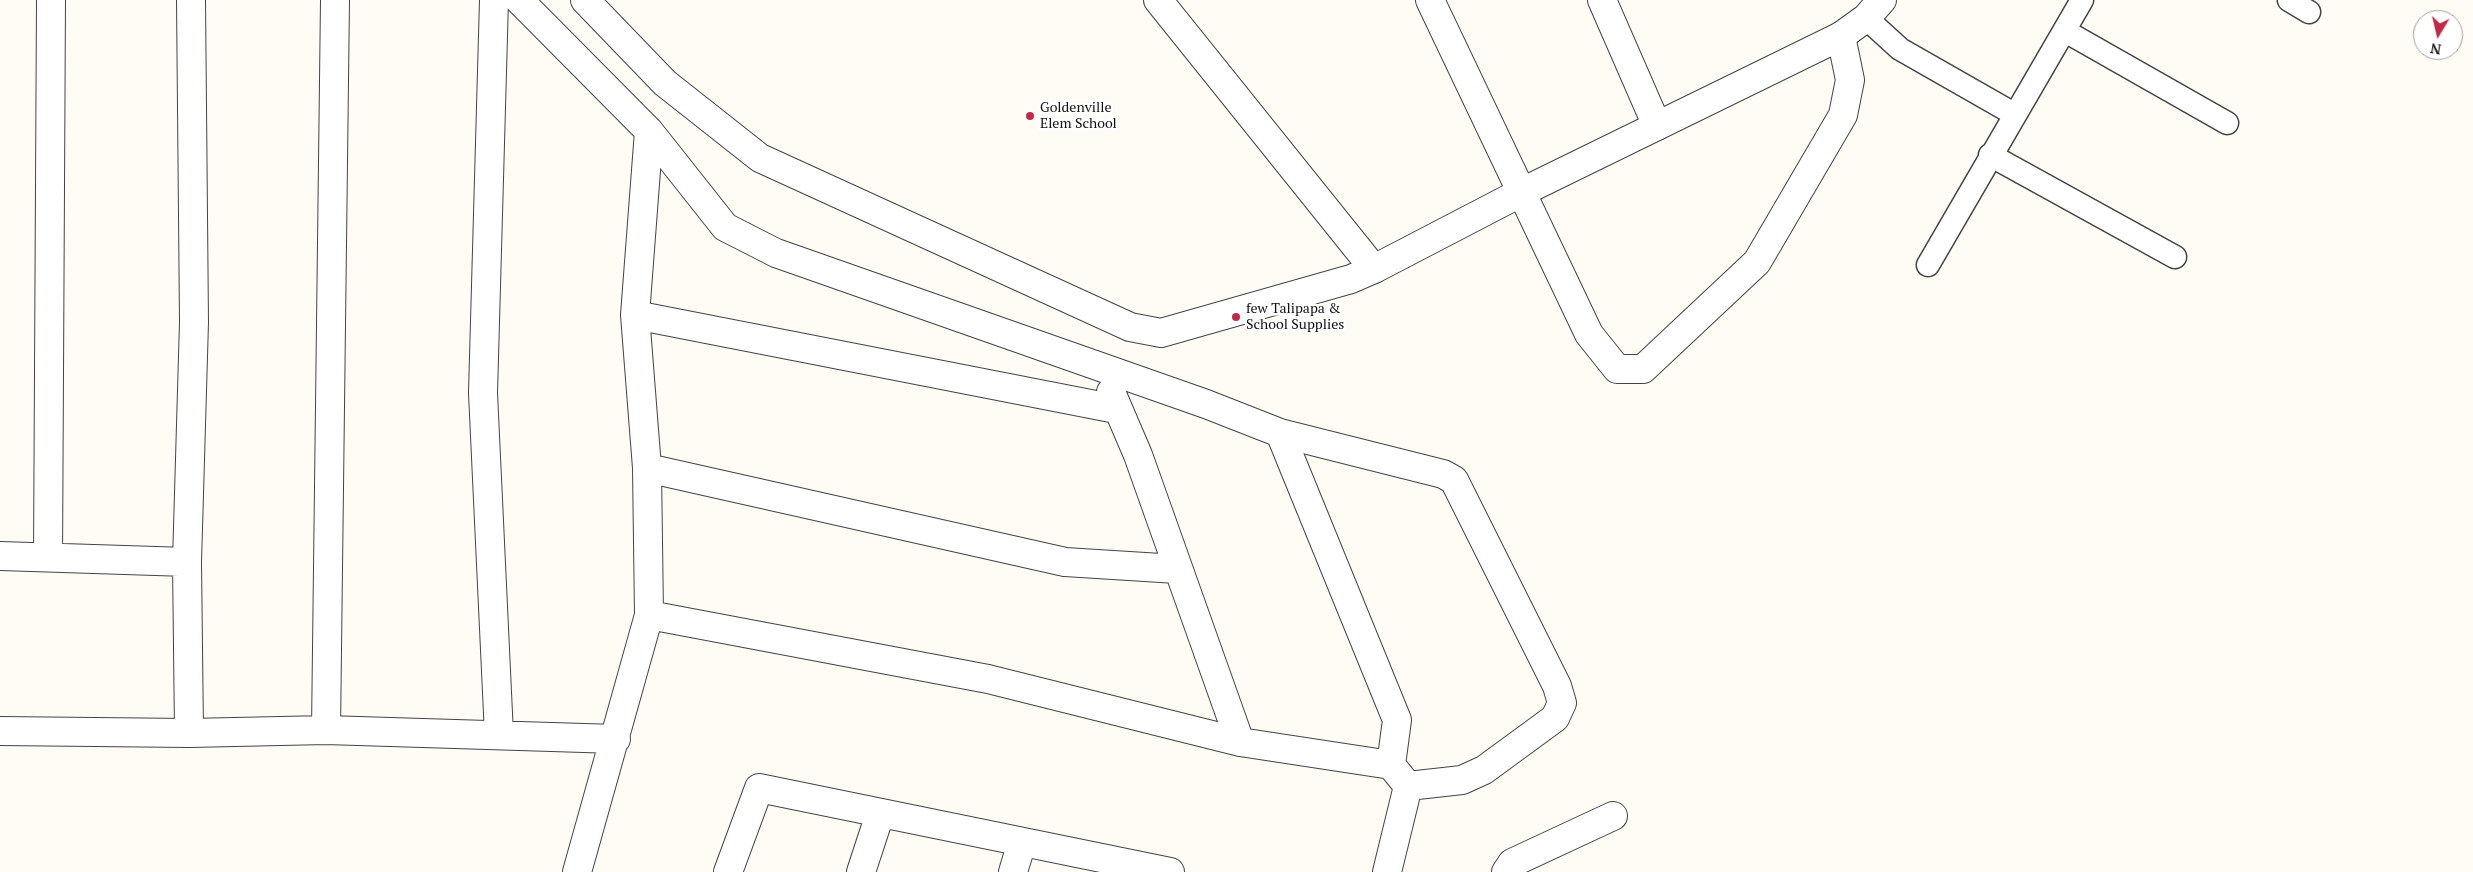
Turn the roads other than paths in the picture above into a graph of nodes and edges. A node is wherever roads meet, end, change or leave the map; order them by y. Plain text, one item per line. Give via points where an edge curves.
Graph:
1 (51, 0) edge
2 (191, 0) edge
3 (335, 0) edge
4 (494, 0) edge
5 (519, 0) edge
6 (585, 0) edge
7 (1158, 0) edge
8 (1430, 0) edge
9 (1602, 0) edge
10 (2082, 0) edge
11 (2288, 0) edge
12 (1874, 9) edge
13 (2309, 12) dead end
14 (2065, 30) junction
15 (1841, 36) junction
16 (2014, 114) junction
17 (2227, 124) dead end
18 (1657, 126) junction
19 (649, 131) junction
20 (1990, 155) junction
21 (1522, 192) junction
22 (2175, 257) dead end
23 (1928, 266) dead end
24 (1374, 269) junction
25 (635, 315) junction
26 (1103, 370) junction
27 (1116, 409) junction
28 (1280, 432) junction
29 (647, 468) junction
30 (0, 556) edge
31 (48, 557) junction
32 (187, 562) junction
33 (1176, 569) junction
34 (649, 616) junction
35 (326, 730) junction
36 (0, 731) edge
37 (189, 733) junction
38 (499, 734) junction
39 (616, 739) junction
40 (1240, 742) junction
41 (1391, 765) junction
42 (1408, 786) junction
43 (880, 814) junction
44 (1613, 816) dead end
45 (1022, 842) junction
46 (577, 872) edge
47 (728, 872) edge
48 (861, 872) edge
49 (1013, 872) edge
50 (1170, 872) edge
51 (1387, 872) edge
52 (1506, 872) edge

1 - 31 street
2 - 32 street via 194,322
3 - 35 street
4 - 38 street via 482,394
5 - 19 street
6 - 24 street via 665,83 760,158 1130,326 1161,333 1350,279
7 - 24 street
8 - 21 street
9 - 18 street
10 - 14 lane
11 - 13 lane
12 - 15 street
12 - 16 lane via 1900,49
14 - 16 lane
14 - 17 lane
15 - 18 street
15 - 21 street via 1850,80 1843,115 1757,262 1643,369 1617,369 1589,334
16 - 20 lane
18 - 21 street
19 - 25 street
19 - 26 street via 725,227 776,253
20 - 22 lane
20 - 23 lane
21 - 24 street
25 - 27 street
25 - 29 street
26 - 27 street
26 - 28 street
27 - 33 street via 1138,455
28 - 41 street via 1398,720
28 - 42 street via 1443,474 1454,480 1556,686 1562,703 1556,718 1484,770 1462,780
29 - 33 street via 1065,562
29 - 34 street
30 - 31 street
31 - 32 street
32 - 37 street
33 - 40 street
34 - 39 street
34 - 40 street via 988,680
35 - 37 street
35 - 38 street
36 - 37 street
38 - 39 street
39 - 46 street
40 - 41 street
41 - 42 street
42 - 51 street
43 - 45 street
43 - 47 street via 759,788
43 - 48 street
44 - 52 street via 1512,863
45 - 49 street
45 - 50 street

